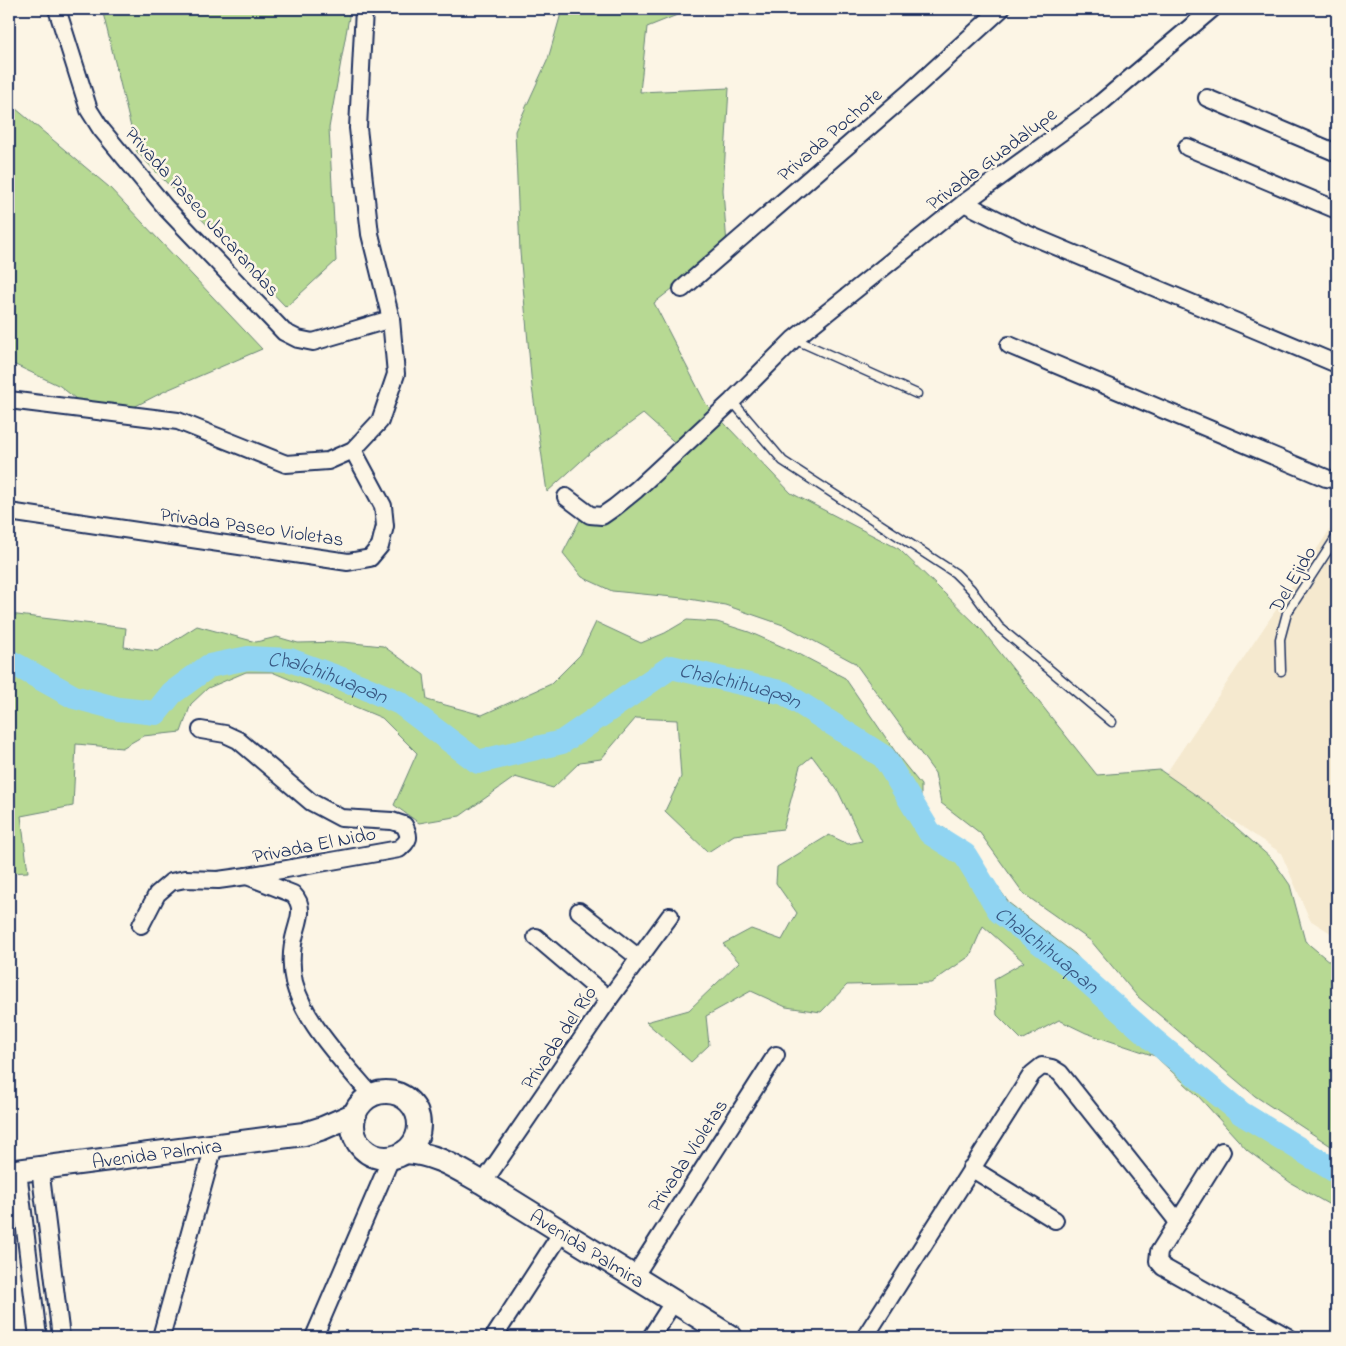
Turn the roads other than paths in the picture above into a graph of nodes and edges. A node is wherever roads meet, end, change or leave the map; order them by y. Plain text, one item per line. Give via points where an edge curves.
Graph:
1 (57, 9) edge
2 (364, 9) edge
3 (1001, 9) edge
4 (1212, 9) edge
5 (1207, 98) dead end
6 (1187, 147) dead end
7 (1337, 153) edge
8 (964, 203) junction
9 (1337, 210) edge
10 (682, 289) dead end
11 (391, 318) junction
12 (794, 339) junction
13 (1009, 345) dead end
14 (1337, 364) edge
15 (917, 394) dead end
16 (9, 400) edge
17 (732, 401) junction
18 (353, 450) junction
19 (1337, 480) edge
20 (566, 497) dead end
21 (9, 512) edge
22 (1337, 536) edge
23 (1281, 670) dead end
24 (1112, 722) dead end
25 (201, 730) dead end
26 (247, 876) junction
27 (579, 912) dead end
28 (670, 916) dead end
29 (141, 925) dead end
30 (536, 937) dead end
31 (639, 958) junction
32 (609, 999) junction
33 (776, 1055) dead end
34 (371, 1095) junction
35 (355, 1114) junction
36 (419, 1127) junction
37 (304, 1134) junction
38 (214, 1146) junction
39 (365, 1150) junction
40 (1222, 1151) dead end
41 (398, 1155) junction
42 (443, 1160) junction
43 (971, 1168) junction
44 (22, 1170) edge
45 (483, 1183) junction
46 (1055, 1220) dead end
47 (1178, 1222) junction
48 (562, 1232) junction
49 (634, 1277) junction
50 (674, 1301) junction
51 (38, 1337) edge
52 (61, 1337) edge
53 (161, 1337) edge
54 (314, 1337) edge
55 (494, 1337) edge
56 (651, 1337) edge
57 (731, 1337) edge
58 (865, 1337) edge
59 (1288, 1337) edge

1 - 11 street, Privada Paseo Jacarandas via 89,110 101,129 166,208 284,332 312,342
2 - 11 street via 358,128 370,234
3 - 10 street, Privada Pochote
4 - 8 street, Privada Guadalupe via 1096,107
5 - 7 street
6 - 9 street
8 - 12 street, Privada Guadalupe
8 - 14 street via 1022,232
11 - 18 street via 396,374 380,421
12 - 15 lane
12 - 17 street, Privada Guadalupe
13 - 19 street
16 - 18 street via 178,421 286,464 328,461
17 - 20 street, Privada Guadalupe via 636,490 602,516 590,515
17 - 24 lane via 783,461 955,572 999,627
18 - 21 street, Privada Paseo Violetas via 383,506 385,526 380,546 370,558 348,562
22 - 23 lane, Del Ejido via 1286,613 1280,639
25 - 26 street, Privada El Nido via 238,740 311,802 341,818 392,821 404,825 408,834 408,841 399,850
26 - 29 street via 171,882 157,894
26 - 34 street, Privada El Nido via 293,894 298,900 300,917 291,965 295,984 310,1018
27 - 31 street
28 - 31 street, Privada del Río
30 - 32 street
31 - 32 street, Privada del Río
32 - 45 street, Privada del Río
33 - 49 street, Privada Violetas
34 - 35 main road
34 - 36 main road via 386,1091 408,1099 417,1112
35 - 37 main road, Avenida Palmira
35 - 39 main road via 354,1133
36 - 41 main road via 415,1141
36 - 42 main road, Avenida Palmira via 428,1146
37 - 38 main road, Avenida Palmira
37 - 39 main road, Avenida Palmira via 327,1136
38 - 44 main road, Avenida Palmira
38 - 53 street
39 - 41 main road via 381,1158
40 - 47 street
41 - 42 main road, Avenida Palmira via 425,1154
41 - 54 street
42 - 45 main road, Avenida Palmira
43 - 46 street
43 - 47 street via 1032,1074 1042,1066 1052,1068 1060,1073
43 - 58 street
44 - 51 street
44 - 52 street
45 - 48 main road, Avenida Palmira
47 - 59 street via 1159,1252 1158,1260 1163,1267
48 - 49 main road, Avenida Palmira
48 - 55 street
49 - 50 main road, Avenida Palmira
50 - 56 street
50 - 57 main road, Avenida Palmira

